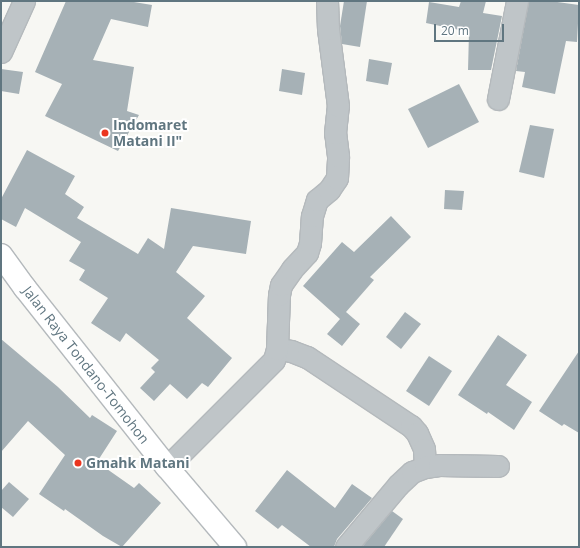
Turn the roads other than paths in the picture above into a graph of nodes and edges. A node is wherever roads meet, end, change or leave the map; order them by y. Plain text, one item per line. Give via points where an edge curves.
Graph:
1 (24, 1) edge
2 (327, 1) edge
3 (518, 1) edge
4 (2, 46) edge
5 (498, 98) dead end
6 (1, 255) edge
7 (277, 349) junction
8 (167, 466) junction
9 (498, 466) dead end
10 (425, 467) junction
11 (235, 547) edge
12 (346, 547) edge

1 - 4 street
2 - 7 street via 338,106 335,133 337,178 329,190 317,200 307,253 281,285
3 - 5 street
6 - 8 highway, Jalan Raya Tondano-Tomohon
7 - 8 street via 274,360
7 - 10 street via 307,357 411,426 424,450
8 - 11 highway, Jalan Raya Tondano-Tomohon
9 - 10 street
10 - 12 street via 412,472 398,485

